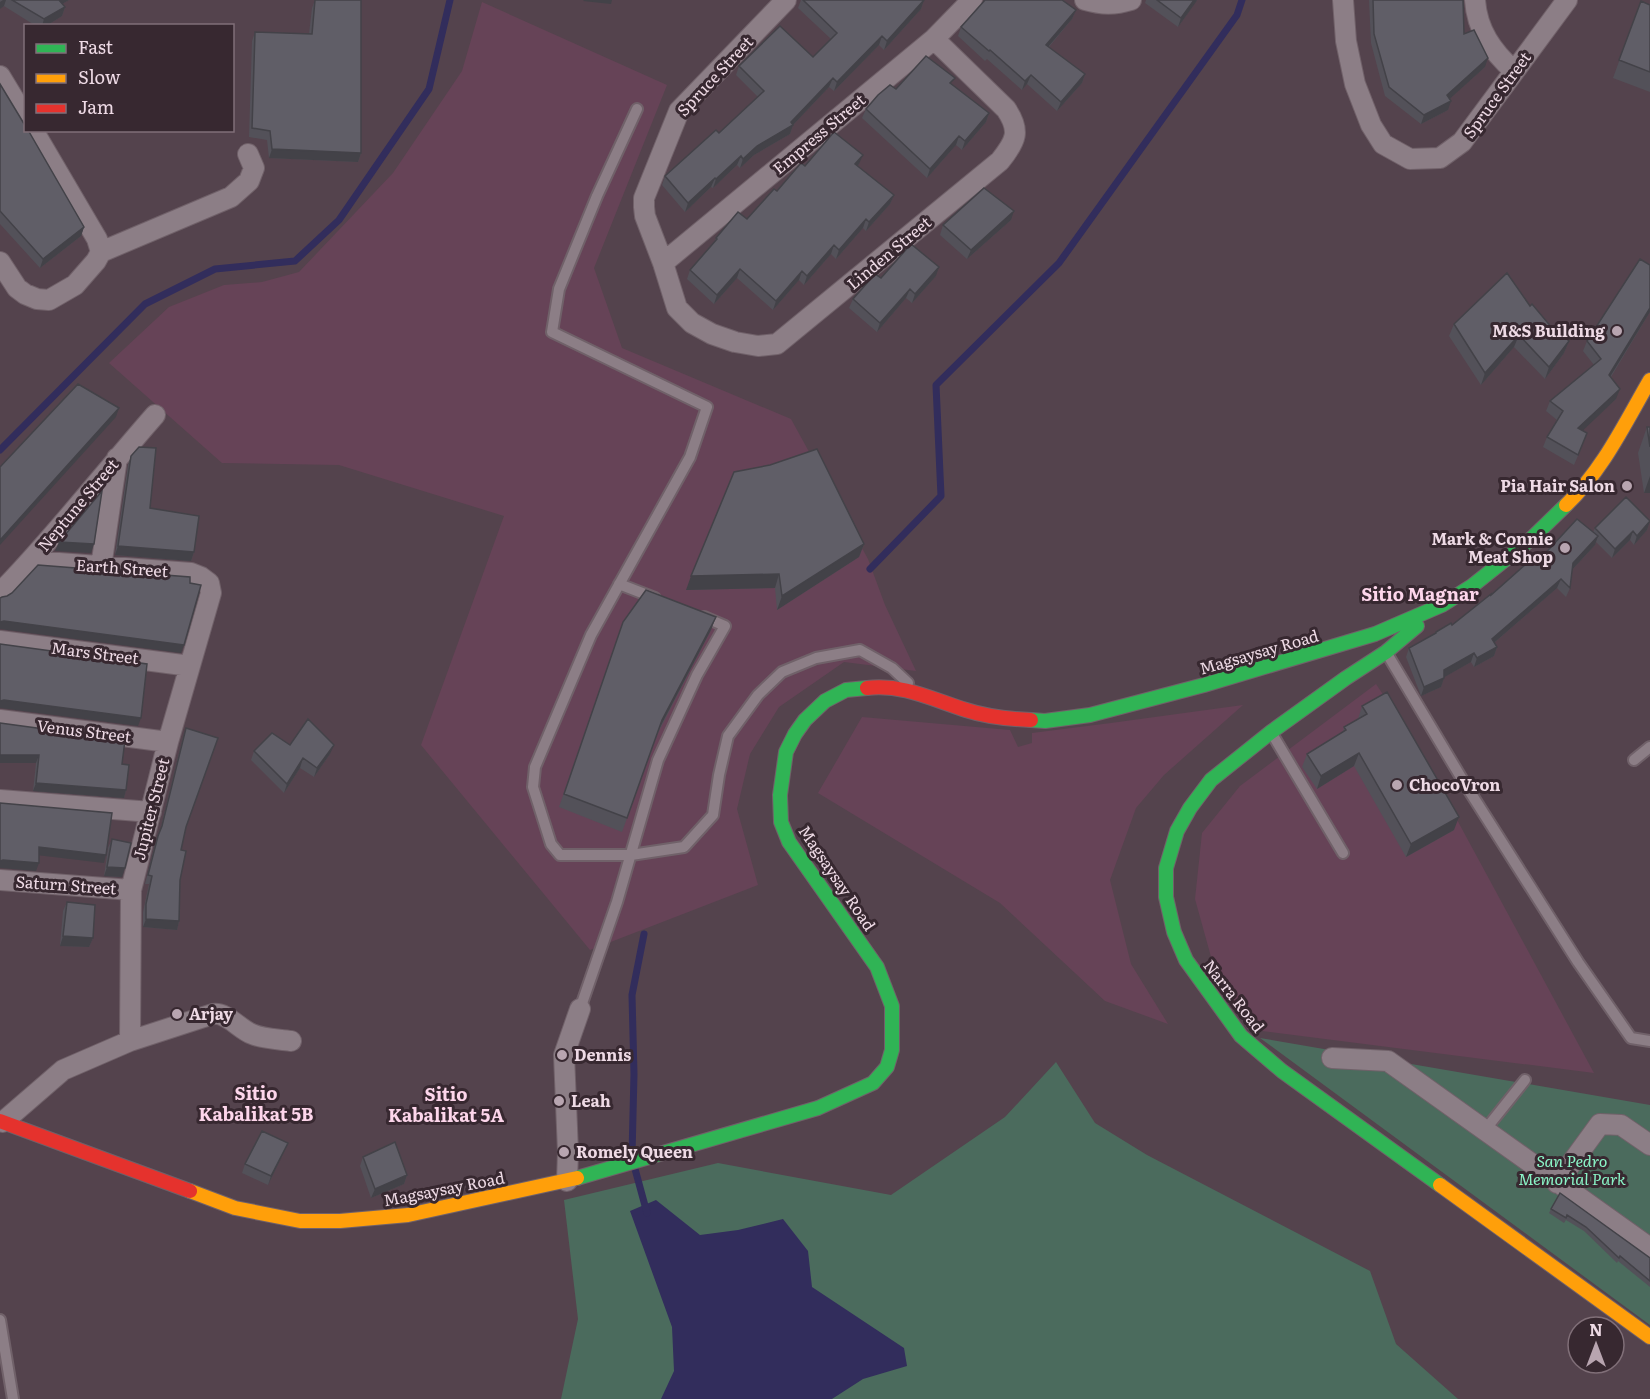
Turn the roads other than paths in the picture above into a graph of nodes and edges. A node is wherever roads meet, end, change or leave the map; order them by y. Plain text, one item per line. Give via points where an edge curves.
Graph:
1 (786, 0) edge
2 (972, 0) edge
3 (1085, 0) edge
4 (1131, 0) edge
5 (1343, 0) edge
6 (1475, 0) edge
7 (1567, 0) edge
8 (934, 39) junction
9 (1514, 71) junction
10 (0, 76) edge
11 (637, 109) dead end
12 (24, 115) edge
13 (34, 132) edge
14 (248, 154) dead end
15 (101, 252) junction
16 (663, 263) junction
17 (3, 273) edge
18 (1650, 380) edge
19 (154, 416) dead end
20 (117, 458) junction
21 (32, 561) junction
22 (101, 567) junction
23 (209, 583) joint
24 (620, 584) junction
25 (0, 594) edge
26 (662, 601) edge
27 (1442, 605) junction
28 (693, 613) edge
29 (0, 641) edge
30 (1386, 652) junction
31 (190, 666) junction
32 (915, 691) junction
33 (0, 720) edge
34 (1271, 732) junction
35 (168, 742) junction
36 (1650, 747) edge
37 (1634, 760) dead end
38 (0, 800) edge
39 (151, 812) junction
40 (1343, 854) dead end
41 (631, 855) junction
42 (0, 880) edge
43 (132, 890) junction
44 (580, 1009) joint
45 (130, 1041) junction
46 (291, 1041) dead end
47 (1650, 1041) edge
48 (1332, 1058) dead end
49 (1525, 1080) dead end
50 (1, 1122) edge
51 (1485, 1130) junction
52 (1650, 1145) edge
53 (567, 1181) junction
54 (1557, 1183) junction
55 (1650, 1248) edge
56 (0, 1320) edge
57 (1650, 1337) edge
58 (13, 1399) edge

1 - 16 street, Spruce Street via 675,120 644,198 645,216
2 - 8 street, Empress Street
3 - 4 street via 1114,4
5 - 9 street, Spruce Street via 1354,84 1371,125 1383,144 1410,159 1440,158 1462,142
6 - 9 street via 1484,36
7 - 9 street, Spruce Street
8 - 16 street, Empress Street
8 - 16 street, Linden Street via 1006,109 1016,133 1010,148 1000,161 795,331 777,344 758,346 712,334 692,323 677,308
10 - 12 street
11 - 24 lane via 559,289 552,332 707,407 690,457
13 - 15 street
14 - 15 street via 254,168 249,181 231,197
15 - 17 street via 75,285 50,300 25,294
18 - 27 main road, Magsaysay Road via 1599,468 1581,491 1531,539
19 - 20 street, Neptune Street
20 - 21 street, Neptune Street
20 - 22 street
21 - 22 street, Earth Street
21 - 25 street, Neptune Street
22 - 23 street, Earth Street via 191,573
23 - 31 street, Jupiter Street via 211,593
24 - 26 lane
24 - 41 lane via 591,635 535,767 532,787 551,844 560,855
27 - 30 main road, Narra Road
27 - 32 main road, Magsaysay Road via 1376,634 1090,715 1045,721 1008,719 968,711
28 - 41 lane via 725,626 696,675 658,760
29 - 31 street, Mars Street
30 - 34 main road, Narra Road
30 - 47 lane via 1578,962 1631,1038
31 - 35 street, Jupiter Street
32 - 41 lane via 892,668 860,650 816,658 782,672 758,695 728,736 713,815 684,847
32 - 53 main road, Magsaysay Road via 882,686 846,690 825,701 800,727 786,752 780,795 781,822 789,842 877,967 886,988 893,1024 887,1067 873,1083 818,1108
33 - 35 street, Venus Street
34 - 40 lane
34 - 57 main road, Narra Road via 1212,780 1177,831 1166,868 1166,897 1186,960 1241,1036 1282,1071
35 - 39 street, Jupiter Street
36 - 37 lane
38 - 39 street
39 - 43 street, Jupiter Street
41 - 44 lane
42 - 43 street, Saturn Street
43 - 45 street, Jupiter Street
44 - 53 street via 564,1055
45 - 46 street via 217,1013 251,1034
45 - 50 street via 63,1070
48 - 51 street via 1388,1061
49 - 51 lane
50 - 53 main road, Magsaysay Road via 235,1208 300,1221 408,1215
51 - 54 street
52 - 54 street via 1621,1125 1600,1124
54 - 55 street
56 - 58 lane

